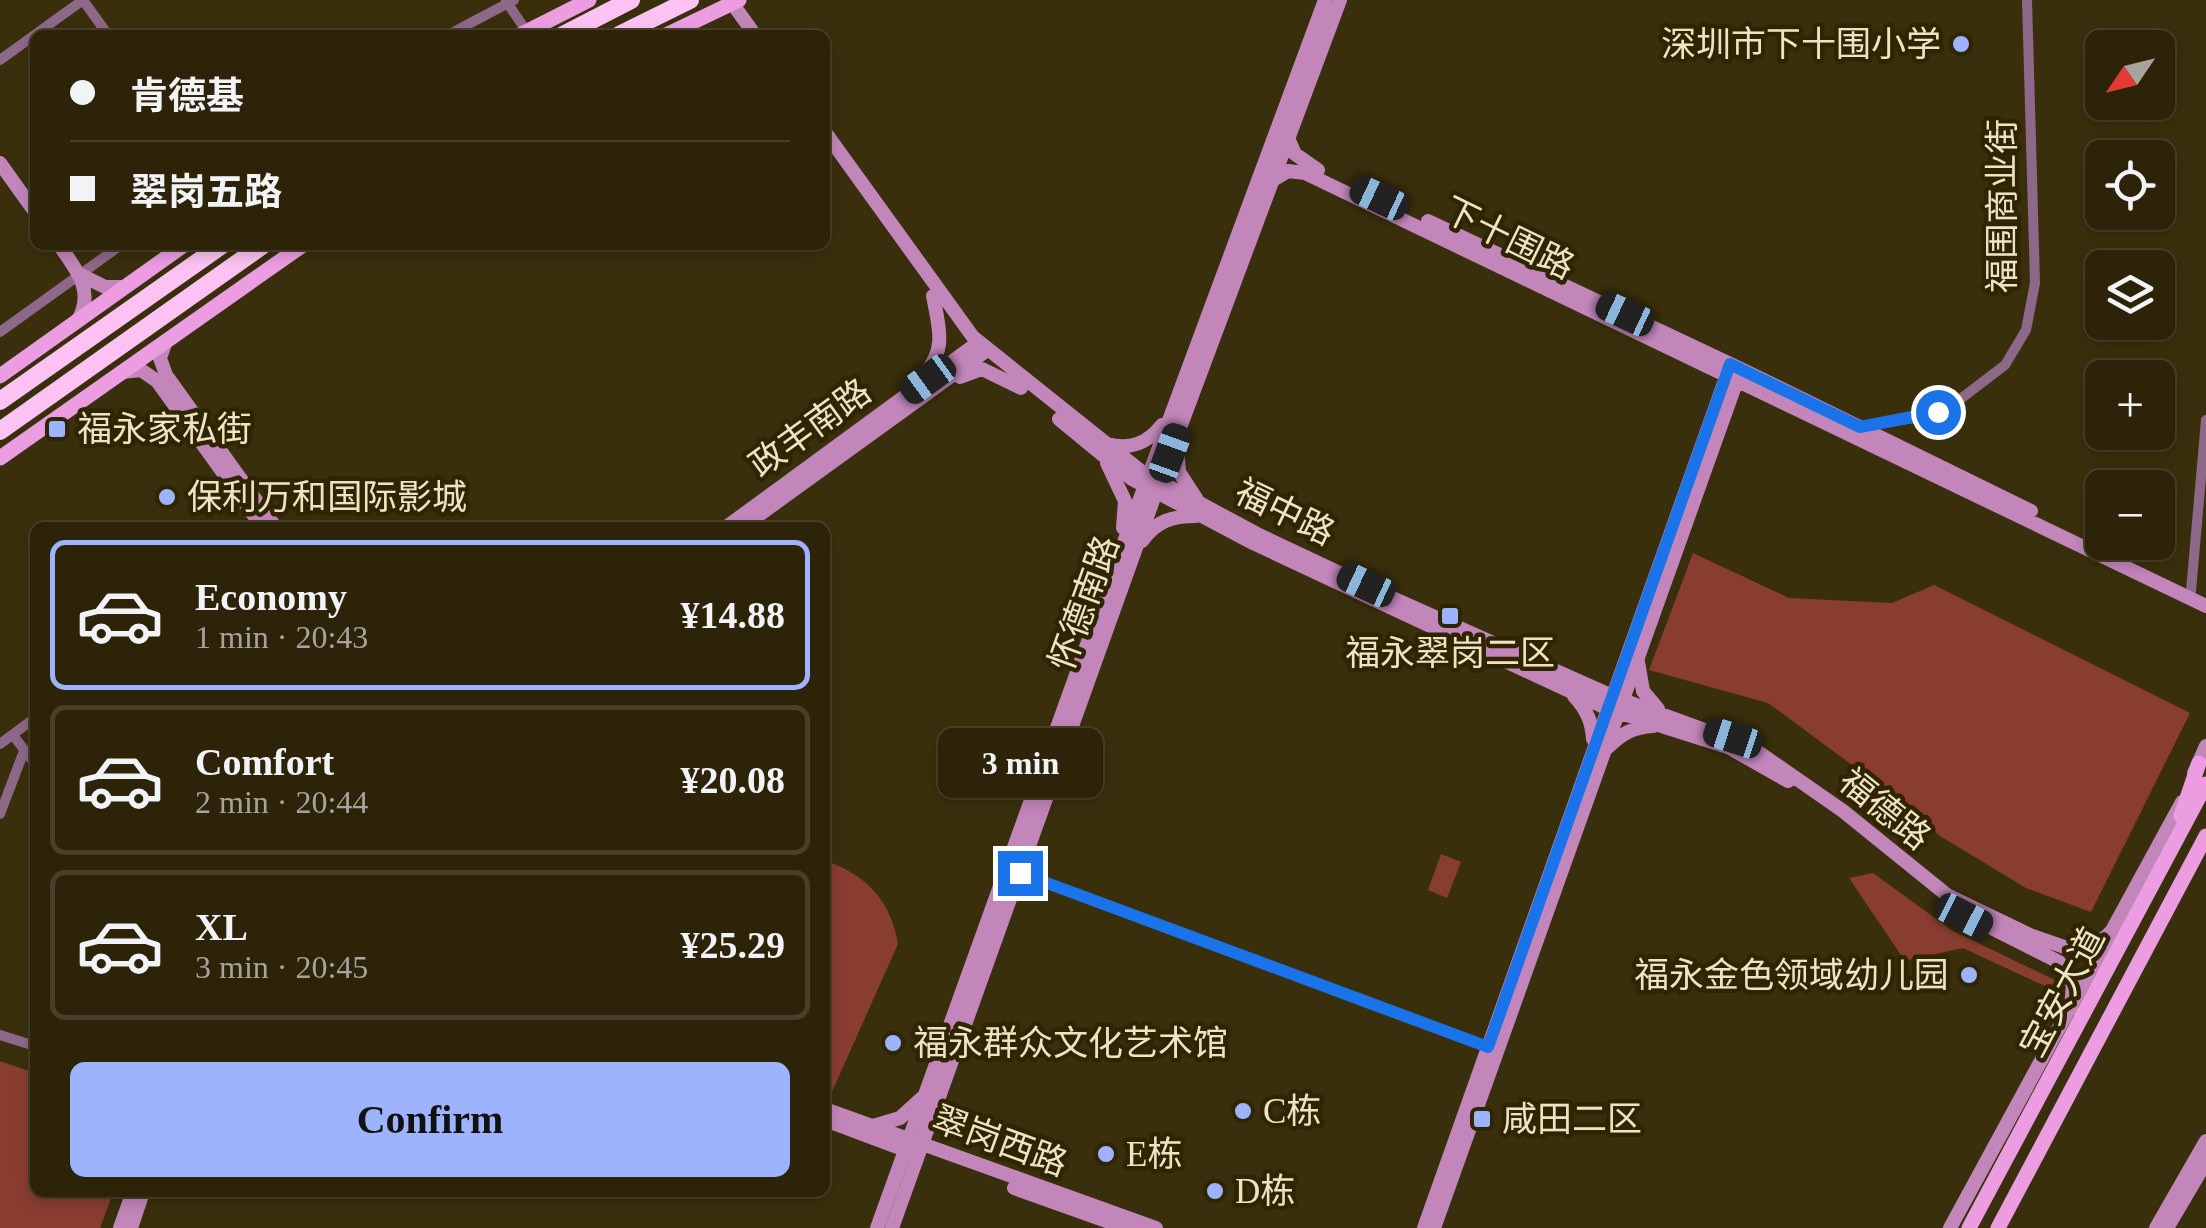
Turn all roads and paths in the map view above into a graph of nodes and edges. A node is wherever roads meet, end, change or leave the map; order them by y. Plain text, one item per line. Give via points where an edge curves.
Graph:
1 (83, 0) edge
2 (589, 0) edge
3 (631, 0) edge
4 (690, 0) edge
5 (1325, 0) edge
6 (1340, 0) edge
7 (2027, 0) edge
8 (509, 1) edge
9 (731, 3) edge
10 (42, 30) edge
11 (104, 30) edge
12 (457, 30) edge
13 (523, 30) edge
14 (530, 30) edge
15 (573, 30) edge
16 (630, 30) edge
17 (676, 30) edge
18 (742, 30) edge
19 (750, 30) edge
20 (30, 38) edge
21 (0, 60) edge
22 (1288, 138) junction
23 (830, 139) edge
24 (830, 154) edge
25 (0, 163) edge
26 (1272, 180) junction
27 (30, 205) edge
28 (62, 250) edge
29 (114, 250) edge
30 (177, 250) edge
31 (215, 250) edge
32 (256, 250) edge
33 (297, 250) edge
34 (80, 275) junction
35 (124, 287) junction
36 (934, 296) junction
37 (76, 322) junction
38 (0, 332) edge
39 (166, 341) junction
40 (980, 348) junction
41 (122, 372) junction
42 (1734, 372) junction
43 (0, 376) edge
44 (1021, 388) junction
45 (176, 397) junction
46 (0, 400) edge
47 (897, 402) junction
48 (1173, 408) junction
49 (2206, 420) edge
50 (1181, 424) junction
51 (1860, 427) junction
52 (0, 431) edge
53 (871, 433) junction
54 (1103, 449) junction
55 (0, 458) edge
56 (1152, 484) junction
57 (1200, 509) junction
58 (258, 522) edge
59 (271, 522) edge
60 (733, 522) edge
61 (749, 522) edge
62 (1126, 554) junction
63 (2191, 591) junction
64 (2206, 598) edge
65 (2206, 606) edge
66 (1639, 652) junction
67 (1624, 664) junction
68 (1582, 683) junction
69 (1557, 685) junction
70 (1615, 704) junction
71 (30, 722) edge
72 (1668, 722) junction
73 (13, 734) junction
74 (0, 744) edge
75 (2206, 746) edge
76 (24, 752) junction
77 (30, 759) edge
78 (2199, 763) junction
79 (1594, 764) junction
80 (2206, 784) edge
81 (0, 814) edge
82 (2206, 836) edge
83 (2168, 857) junction
84 (1020, 873) junction
85 (2117, 926) junction
86 (2043, 947) junction
87 (2070, 1009) junction
88 (0, 1035) edge
89 (30, 1044) edge
90 (1492, 1049) junction
91 (930, 1085) junction
92 (830, 1111) edge
93 (830, 1122) edge
94 (870, 1126) junction
95 (2206, 1141) edge
96 (915, 1148) junction
97 (2206, 1162) edge
98 (131, 1197) edge
99 (141, 1197) edge
100 (120, 1228) edge
101 (130, 1228) edge
102 (877, 1228) edge
103 (892, 1228) edge
104 (1126, 1228) edge
105 (1156, 1228) edge
106 (1424, 1228) edge
107 (1434, 1228) edge
108 (1950, 1228) edge
109 (1969, 1228) edge
110 (1998, 1228) edge
111 (2156, 1228) edge
112 (2167, 1228) edge

1 - 10 street
1 - 11 street
2 - 14 main road
3 - 15 highway
4 - 16 highway
5 - 48 main road, 怀德南路
6 - 22 main road, 怀德南路
7 - 51 street, 福围商业街 via 2035,283 2026,330 2005,365 1950,407
8 - 12 street
8 - 13 street
9 - 17 main road
9 - 18 main road
9 - 19 main road
20 - 21 street
22 - 26 main road, 怀德南路
22 - 42 main road, 下十围路 via 1308,165
23 - 40 main road, 福中路
24 - 36 main road, 福中路
25 - 27 main road
26 - 42 main road, 下十围路 via 1288,171 1305,173
26 - 50 main road, 怀德南路
28 - 34 main road
29 - 34 street
30 - 35 main road
31 - 46 highway
32 - 52 highway
33 - 39 main road
34 - 35 main road
34 - 37 main road via 86,302
34 - 38 street
35 - 37 main road
36 - 40 main road, 福中路
36 - 47 main road via 940,351
37 - 43 main road
39 - 41 main road
39 - 45 main road via 162,367
40 - 44 main road, 福中路
40 - 47 main road, 政丰南路
40 - 53 main road, 政丰南路
40 - 54 main road, 福中路
41 - 45 main road via 150,374
41 - 55 main road
42 - 51 main road, 下十围路
42 - 65 main road, 下十围路
42 - 66 main road
42 - 67 main road
44 - 53 main road via 973,370 890,428
44 - 54 main road, 福中路
45 - 58 main road
45 - 59 main road
47 - 60 main road, 政丰南路
48 - 54 main road via 1141,444
48 - 56 main road, 怀德南路
49 - 63 street
50 - 56 main road, 怀德南路
50 - 57 main road via 1178,472
51 - 63 main road, 下十围路
53 - 61 main road, 政丰南路
54 - 56 main road, 福中路
54 - 62 main road via 1125,501
56 - 57 main road, 福中路
56 - 62 main road, 怀德南路
57 - 62 main road via 1158,524
57 - 68 main road, 福中路
57 - 69 main road, 福中路
62 - 84 main road, 怀德南路
62 - 91 main road, 怀德南路
63 - 64 main road, 下十围路
66 - 70 main road
66 - 72 main road via 1643,692
67 - 68 main road via 1611,679
67 - 70 main road
68 - 70 main road, 福中路
69 - 70 main road, 福中路
69 - 79 main road via 1585,708
70 - 72 main road, 福德路
70 - 79 main road
71 - 73 street
72 - 79 main road via 1618,737
72 - 86 main road, 福德路 via 1751,747 1947,895
73 - 74 street
73 - 76 street
75 - 78 main road
76 - 77 street
76 - 81 street
78 - 83 main road
78 - 85 main road
79 - 90 main road
80 - 83 main road, 宝安大道
82 - 110 main road, 宝安大道
83 - 109 main road, 宝安大道
84 - 90 street
84 - 96 main road, 怀德南路
85 - 86 main road, 福德路 via 2084,949
85 - 87 main road
86 - 87 main road, 福德路 via 2068,972
87 - 108 main road
88 - 89 street
90 - 106 main road
90 - 107 main road
91 - 94 main road via 900,1118
91 - 96 main road, 怀德南路
92 - 94 main road, 翠岗西路
93 - 96 main road, 翠岗西路
94 - 96 main road, 翠岗西路
95 - 111 main road
96 - 102 main road, 怀德南路
96 - 103 main road, 怀德南路
96 - 104 main road, 翠岗西路
96 - 105 main road, 翠岗西路
97 - 112 main road
98 - 100 main road
99 - 101 main road

